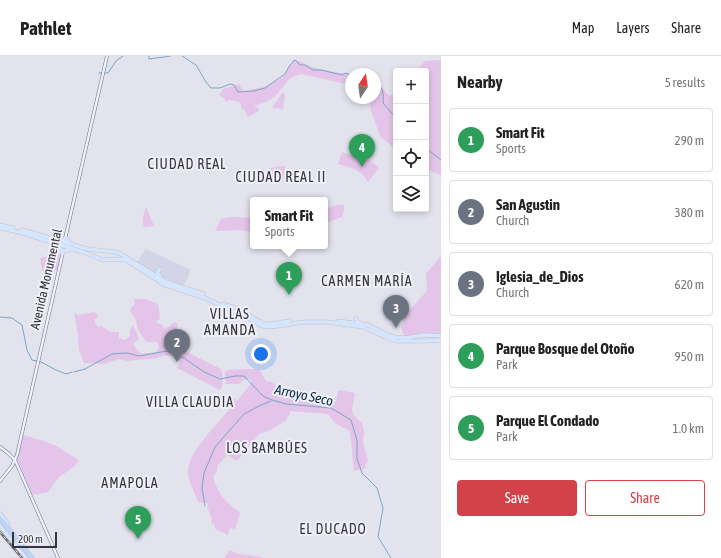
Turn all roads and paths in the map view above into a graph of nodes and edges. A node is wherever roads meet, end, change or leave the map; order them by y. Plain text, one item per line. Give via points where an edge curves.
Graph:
1 (106, 56) edge
2 (0, 226) edge
3 (22, 231) junction
4 (66, 238) junction
5 (56, 244) junction
6 (63, 244) junction
7 (70, 245) junction
8 (74, 249) junction
9 (107, 250) junction
10 (63, 252) junction
11 (109, 260) junction
12 (147, 270) junction
13 (171, 284) junction
14 (234, 310) junction
15 (239, 312) junction
16 (356, 318) dead end
17 (361, 324) junction
18 (427, 335) junction
19 (417, 336) junction
20 (441, 336) edge
21 (441, 340) edge
22 (417, 341) junction
23 (427, 341) junction
24 (0, 447) edge
25 (15, 460) junction
26 (0, 481) edge
27 (0, 514) edge
28 (0, 518) edge
29 (0, 522) edge
30 (0, 526) edge
31 (25, 551) junction
32 (28, 558) edge
33 (33, 558) edge
34 (58, 558) edge

1 - 4 main road, Avenida Monumental
2 - 3 main road
3 - 5 main road
3 - 6 main road
4 - 6 main road
4 - 7 main road
5 - 6 main road
5 - 10 main road
6 - 7 main road
6 - 8 main road
6 - 10 main road, Avenida Monumental
7 - 9 main road via 90,250
8 - 10 main road
8 - 11 main road
9 - 11 main road via 101,256
9 - 12 main road via 123,255
10 - 25 main road, Avenida Monumental
11 - 14 main road via 126,260 165,285
12 - 13 main road
12 - 13 main road via 154,273 159,268 158,274
13 - 14 main road via 196,292
14 - 15 main road
15 - 17 main road via 266,324 310,319
15 - 22 main road via 265,327 328,322 363,327 396,341
16 - 17 main road
17 - 19 main road via 394,337
18 - 19 main road
18 - 20 main road
18 - 23 main road via 424,338
19 - 22 main road
21 - 23 main road
22 - 23 main road
24 - 25 main road
25 - 26 main road, Avenida Monumental
25 - 34 main road
27 - 33 main road
28 - 31 highway
29 - 31 highway
30 - 32 main road
31 - 32 highway
31 - 33 highway

